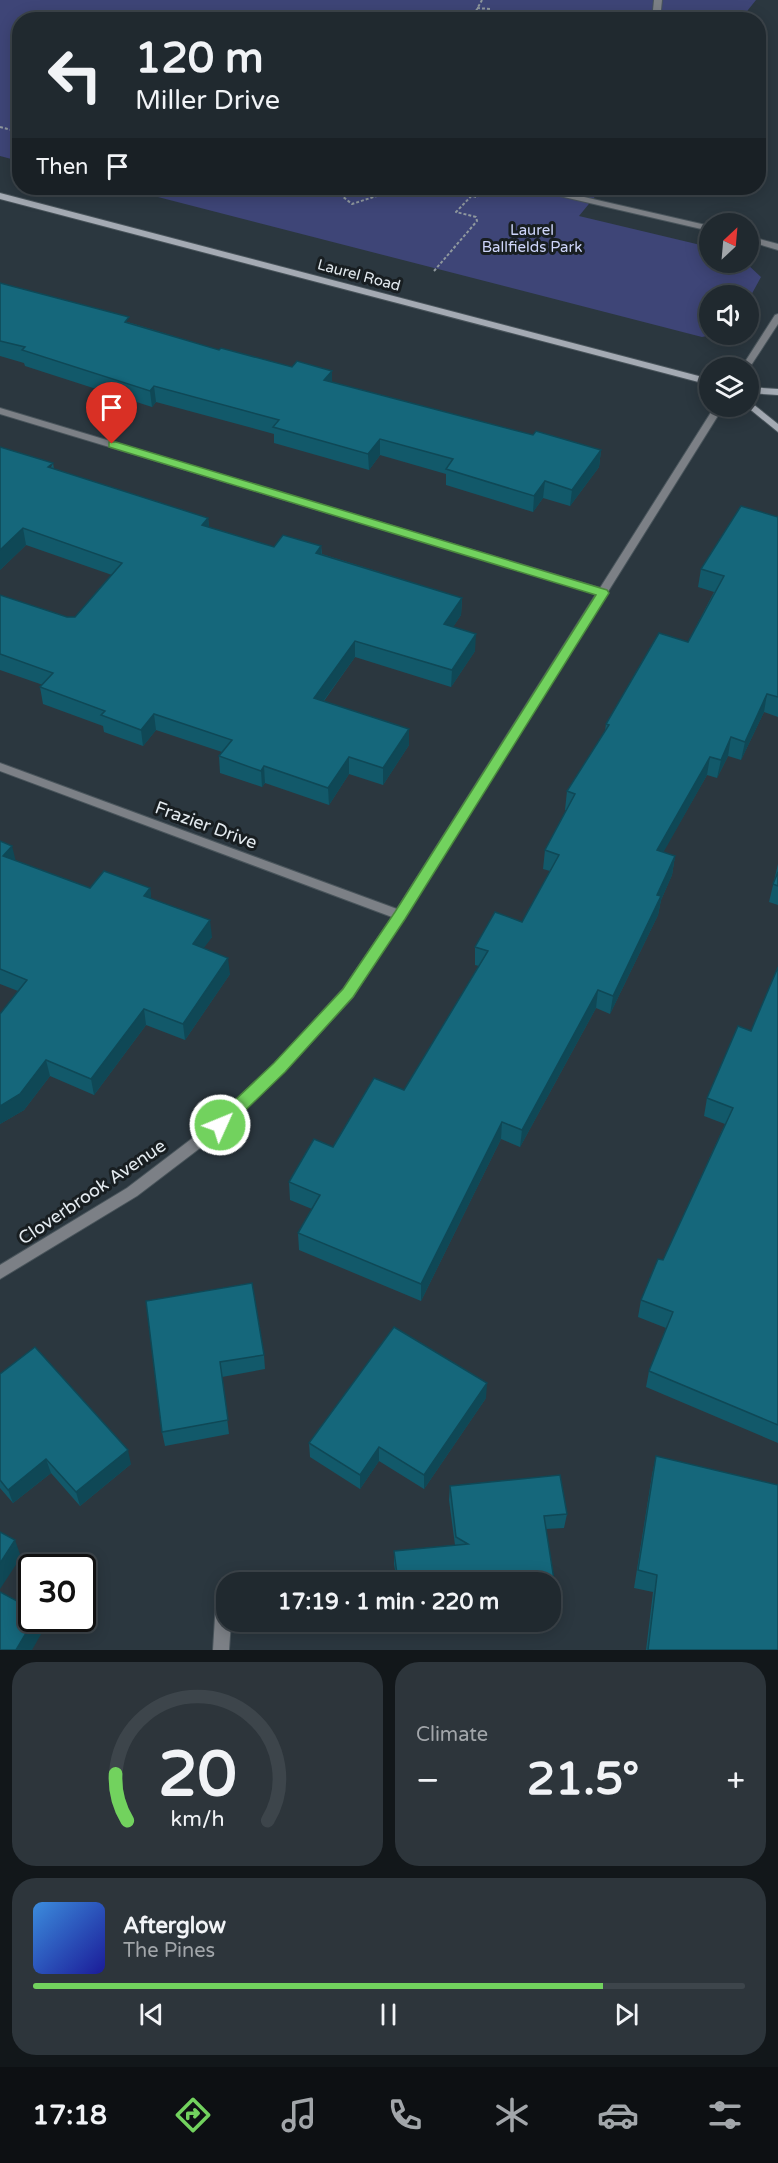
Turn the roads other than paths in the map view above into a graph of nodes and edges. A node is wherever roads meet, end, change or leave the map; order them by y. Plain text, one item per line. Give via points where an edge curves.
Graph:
1 (566, 195) edge
2 (0, 196) edge
3 (699, 226) edge
4 (759, 241) edge
5 (778, 247) edge
6 (778, 317) edge
7 (752, 357) edge
8 (699, 379) edge
9 (759, 391) edge
10 (778, 392) edge
11 (0, 411) edge
12 (759, 413) edge
13 (713, 417) edge
14 (778, 429) edge
15 (603, 593) junction
16 (0, 767) edge
17 (400, 915) junction
18 (0, 1274) edge
19 (222, 1632) edge
20 (221, 1650) edge

1 - 3 street
2 - 8 main road, Laurel Road
4 - 5 street
6 - 7 street
9 - 10 main road
11 - 15 street
12 - 14 main road
13 - 15 street, Cloverbrook Avenue
15 - 17 street, Cloverbrook Avenue
16 - 17 street, Frazier Drive
17 - 18 street, Cloverbrook Avenue via 348,993 220,1125 132,1192
19 - 20 street

